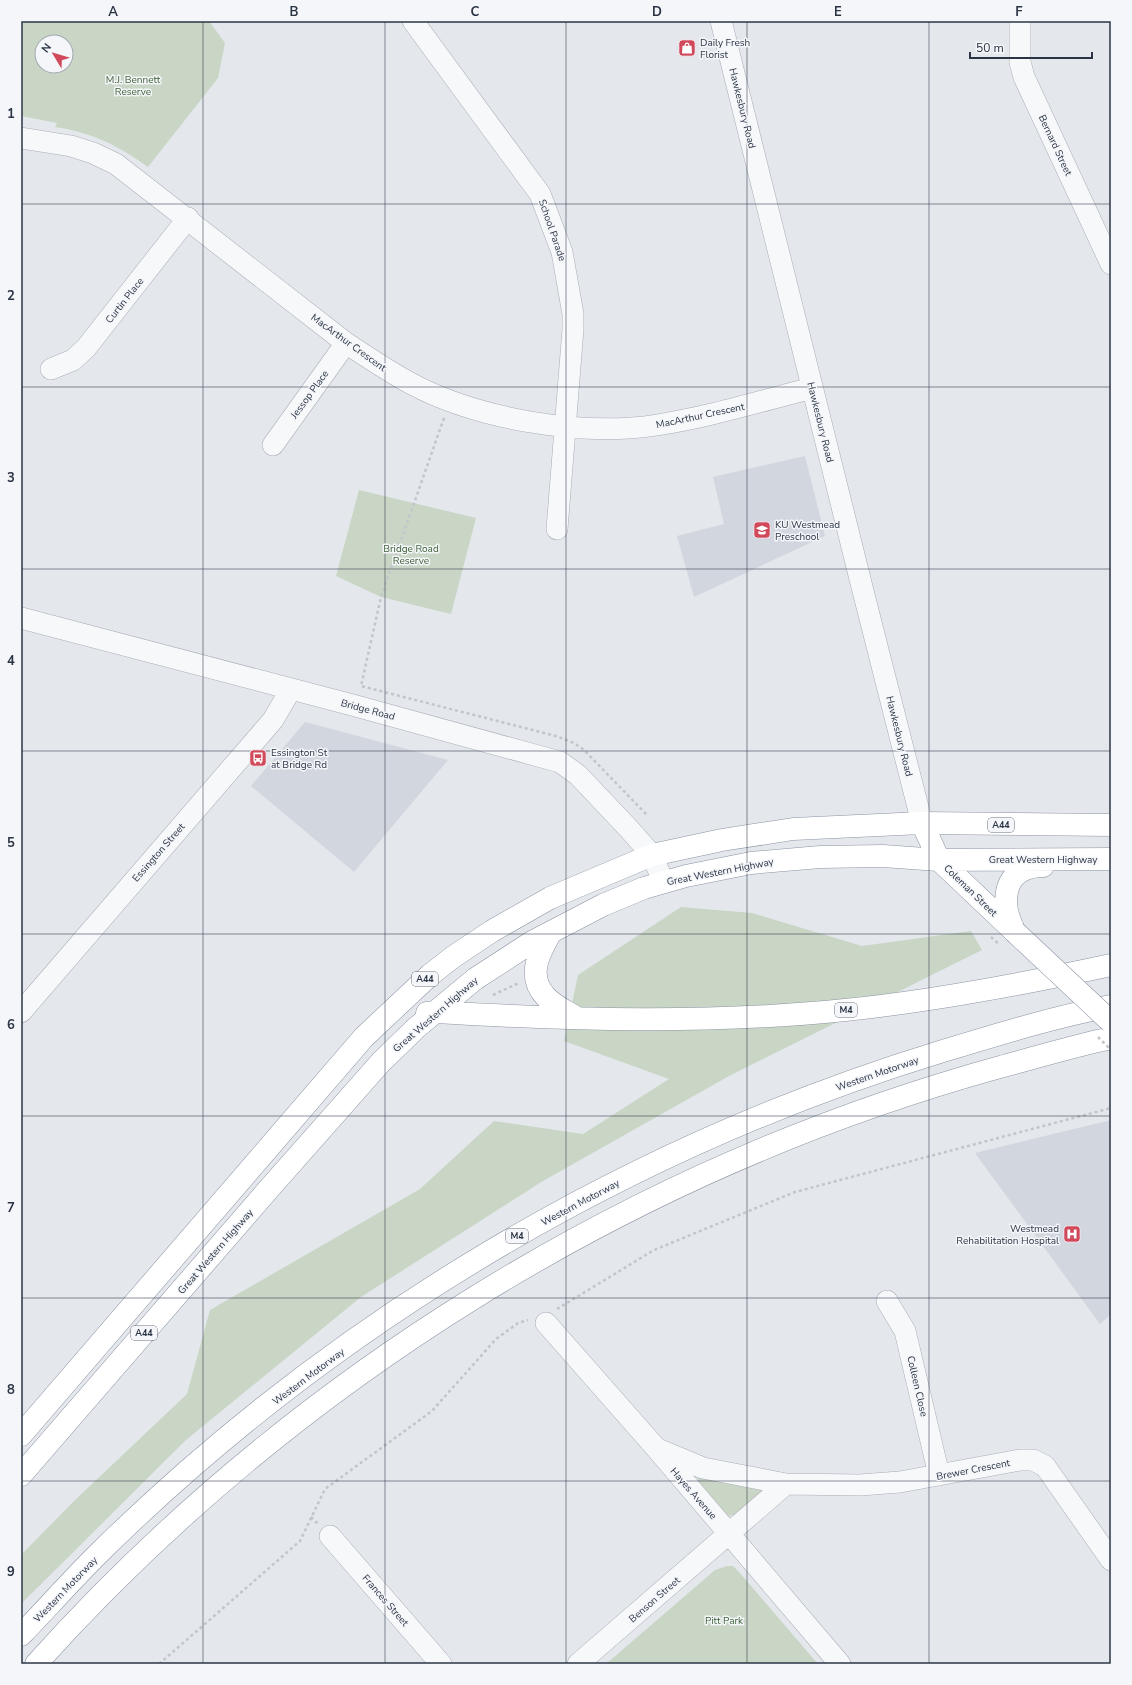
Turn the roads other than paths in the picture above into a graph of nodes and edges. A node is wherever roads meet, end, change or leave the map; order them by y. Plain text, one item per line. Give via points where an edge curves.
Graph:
1 (413, 21) edge
2 (721, 21) edge
3 (1020, 21) edge
4 (21, 138) edge
5 (188, 218) junction
6 (1111, 264) edge
7 (346, 342) junction
8 (51, 369) dead end
9 (812, 388) junction
10 (567, 426) junction
11 (273, 445) dead end
12 (557, 529) dead end
13 (21, 618) edge
14 (292, 689) junction
15 (922, 823) junction
16 (1111, 825) edge
17 (652, 855) junction
18 (1104, 859) edge
19 (939, 860) junction
20 (663, 882) junction
21 (551, 932) junction
22 (1015, 932) junction
23 (1111, 965) edge
24 (1111, 1006) edge
25 (21, 1012) edge
26 (435, 1012) junction
27 (577, 1018) junction
28 (1111, 1022) edge
29 (1111, 1038) edge
30 (321, 1086) junction
31 (887, 1301) dead end
32 (124, 1316) junction
33 (544, 1317) road end
34 (144, 1332) junction
35 (21, 1436) edge
36 (656, 1448) junction
37 (21, 1475) edge
38 (939, 1475) junction
39 (786, 1484) junction
40 (729, 1534) junction
41 (330, 1536) dead end
42 (1111, 1560) edge
43 (21, 1635) edge
44 (36, 1664) edge
45 (442, 1664) edge
46 (578, 1664) edge
47 (840, 1664) edge

1 - 10 street, School Parade via 533,183 555,229 566,267 573,314
2 - 9 street, Hawkesbury Road
3 - 6 street, Bernard Street via 1020,62 1024,77
4 - 5 street, MacArthur Crescent via 71,146 104,158 126,171
5 - 7 street, MacArthur Crescent
5 - 8 street, Curtin Place via 86,348 73,360
7 - 10 street, MacArthur Crescent via 411,383 450,401 519,419
7 - 11 street, Jessop Place
9 - 10 street, MacArthur Crescent via 694,418 655,425 608,428
9 - 15 street, Hawkesbury Road
10 - 12 street, School Parade
13 - 14 street, Bridge Road
14 - 17 street, Bridge Road via 560,762 578,775
14 - 25 street, Essington Street via 273,720
15 - 16 highway, A44
15 - 17 highway, A44 via 793,829 722,840
15 - 19 highway, Coleman Street
17 - 20 street, Bridge Road
17 - 30 highway, A44 via 550,898 453,957 364,1037
18 - 19 highway, Great Western Highway / A44
18 - 22 highway, Coleman Street via 1071,867 1027,867 1015,876 1009,885 1006,900
19 - 20 highway, Great Western Highway / A44 via 883,856 787,859 750,863
19 - 22 highway, Coleman Street
20 - 21 highway, Great Western Highway / A44 via 603,905
21 - 26 highway, Great Western Highway / A44 via 478,976
21 - 27 highway via 538,954 535,973 538,985 546,998
22 - 28 highway, Coleman Street, bridge
23 - 27 highway, M4 via 997,989 844,1010 670,1019
24 - 43 highway, Western Motorway / M4 via 1044,1021 968,1043 866,1075 814,1095 639,1170 515,1238 370,1330 246,1423 133,1521
26 - 27 highway
26 - 30 highway via 409,1018 392,1029
26 - 34 highway, Great Western Highway / A44 via 397,1046 366,1079
29 - 44 highway via 964,1077 818,1128 687,1183 511,1275 352,1379 243,1464 126,1570
30 - 32 highway, A44
31 - 38 street, Colleen Close via 905,1331
32 - 34 street
32 - 35 highway, A44
33 - 36 street, Hayes Avenue
34 - 37 highway, Great Western Highway / A44
36 - 39 street, Brewer Crescent via 703,1468
36 - 40 street, Hayes Avenue
38 - 39 street, Brewer Crescent via 900,1482 860,1485
38 - 42 street, Brewer Crescent via 1020,1460 1033,1460 1045,1466
39 - 40 street
40 - 46 street, Benson Street
40 - 47 street, Hayes Avenue
41 - 45 street, Frances Street

